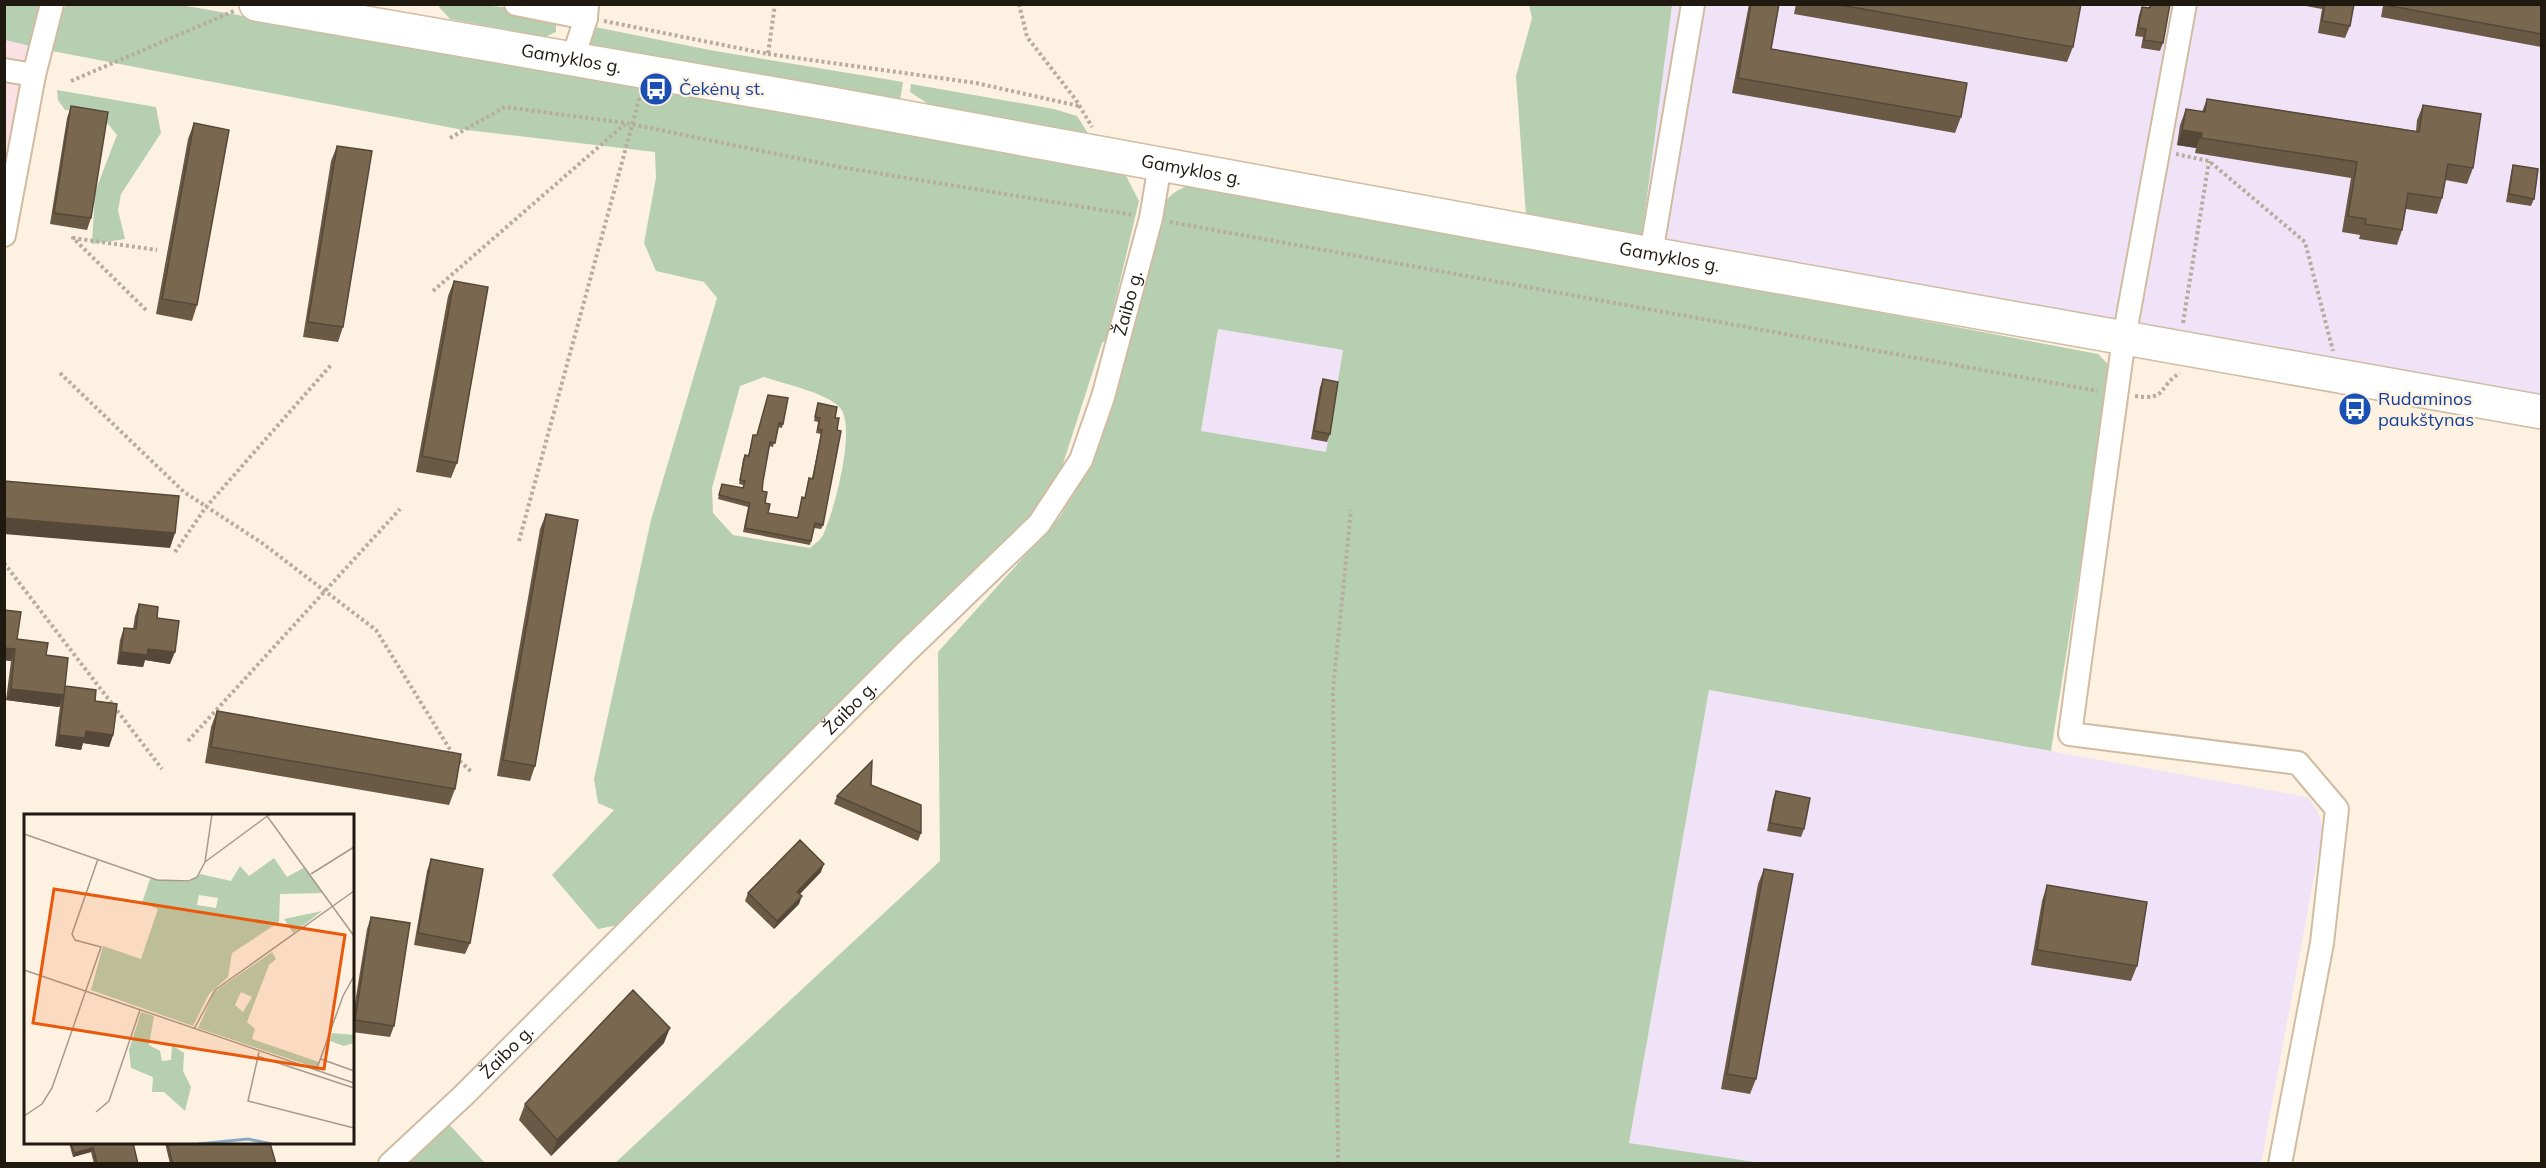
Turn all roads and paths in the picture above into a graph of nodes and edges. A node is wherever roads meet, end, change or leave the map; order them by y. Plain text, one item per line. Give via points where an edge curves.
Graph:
1 (52, 4) edge
2 (516, 4) edge
3 (775, 4) edge
4 (1019, 4) edge
5 (1693, 4) edge
6 (2185, 4) edge
7 (247, 7) edge
8 (586, 11) edge
9 (768, 54) junction
10 (573, 58) junction
11 (4, 70) edge
12 (646, 73) junction
13 (34, 75) junction
14 (71, 81) dead end
15 (1079, 106) junction
16 (626, 123) junction
17 (632, 124) junction
18 (450, 138) dead end
19 (2158, 150) junction
20 (1110, 156) junction
21 (2209, 161) junction
22 (1160, 165) junction
23 (1151, 219) junction
24 (4, 235) edge
25 (157, 250) dead end
26 (1651, 254) junction
27 (432, 291) dead end
28 (146, 310) dead end
29 (2124, 338) junction
30 (2189, 349) junction
31 (331, 365) dead end
32 (60, 373) dead end
33 (2339, 375) junction
34 (2116, 394) junction
35 (2541, 412) edge
36 (206, 507) junction
37 (400, 509) dead end
38 (1351, 510) dead end
39 (519, 541) dead end
40 (175, 552) edge
41 (4, 563) edge
42 (324, 590) junction
43 (188, 741) dead end
44 (162, 769) dead end
45 (473, 773) dead end
46 (390, 1164) edge
47 (1338, 1164) edge
48 (2280, 1164) edge

1 - 13 street
2 - 8 street
3 - 9 path
4 - 15 path via 1027,37
5 - 26 street
6 - 19 street
7 - 10 main road, Gamyklos g.
7 - 14 path
8 - 9 path
8 - 10 street
9 - 15 path via 976,83
10 - 12 main road, Gamyklos g.
11 - 13 street
12 - 17 path
12 - 20 main road, Gamyklos g.
13 - 24 street
15 - 20 path
16 - 17 path
16 - 18 path via 505,107
16 - 27 path
17 - 23 path via 840,167
17 - 39 path
19 - 21 path
19 - 29 street
20 - 22 main road, Gamyklos g.
21 - 30 path via 2183,323 2194,326
21 - 33 path via 2305,242
22 - 23 street, Žaibo g.
22 - 26 main road, Gamyklos g.
23 - 34 path
23 - 46 street, Žaibo g. via 1082,460 1039,524
25 - 28 path via 73,238
26 - 29 main road, Gamyklos g.
29 - 30 main road, Gamyklos g.
29 - 34 street
30 - 33 main road, Gamyklos g.
30 - 34 path via 2186,369 2174,376 2161,394 2150,399
31 - 36 path
32 - 36 path via 184,492
33 - 35 main road, Gamyklos g.
34 - 48 street via 2070,734 2298,763 2337,809 2322,943
36 - 40 path
36 - 42 path
37 - 42 path
38 - 47 path via 1333,690
41 - 44 path
42 - 43 path
42 - 45 path via 376,630 454,756

